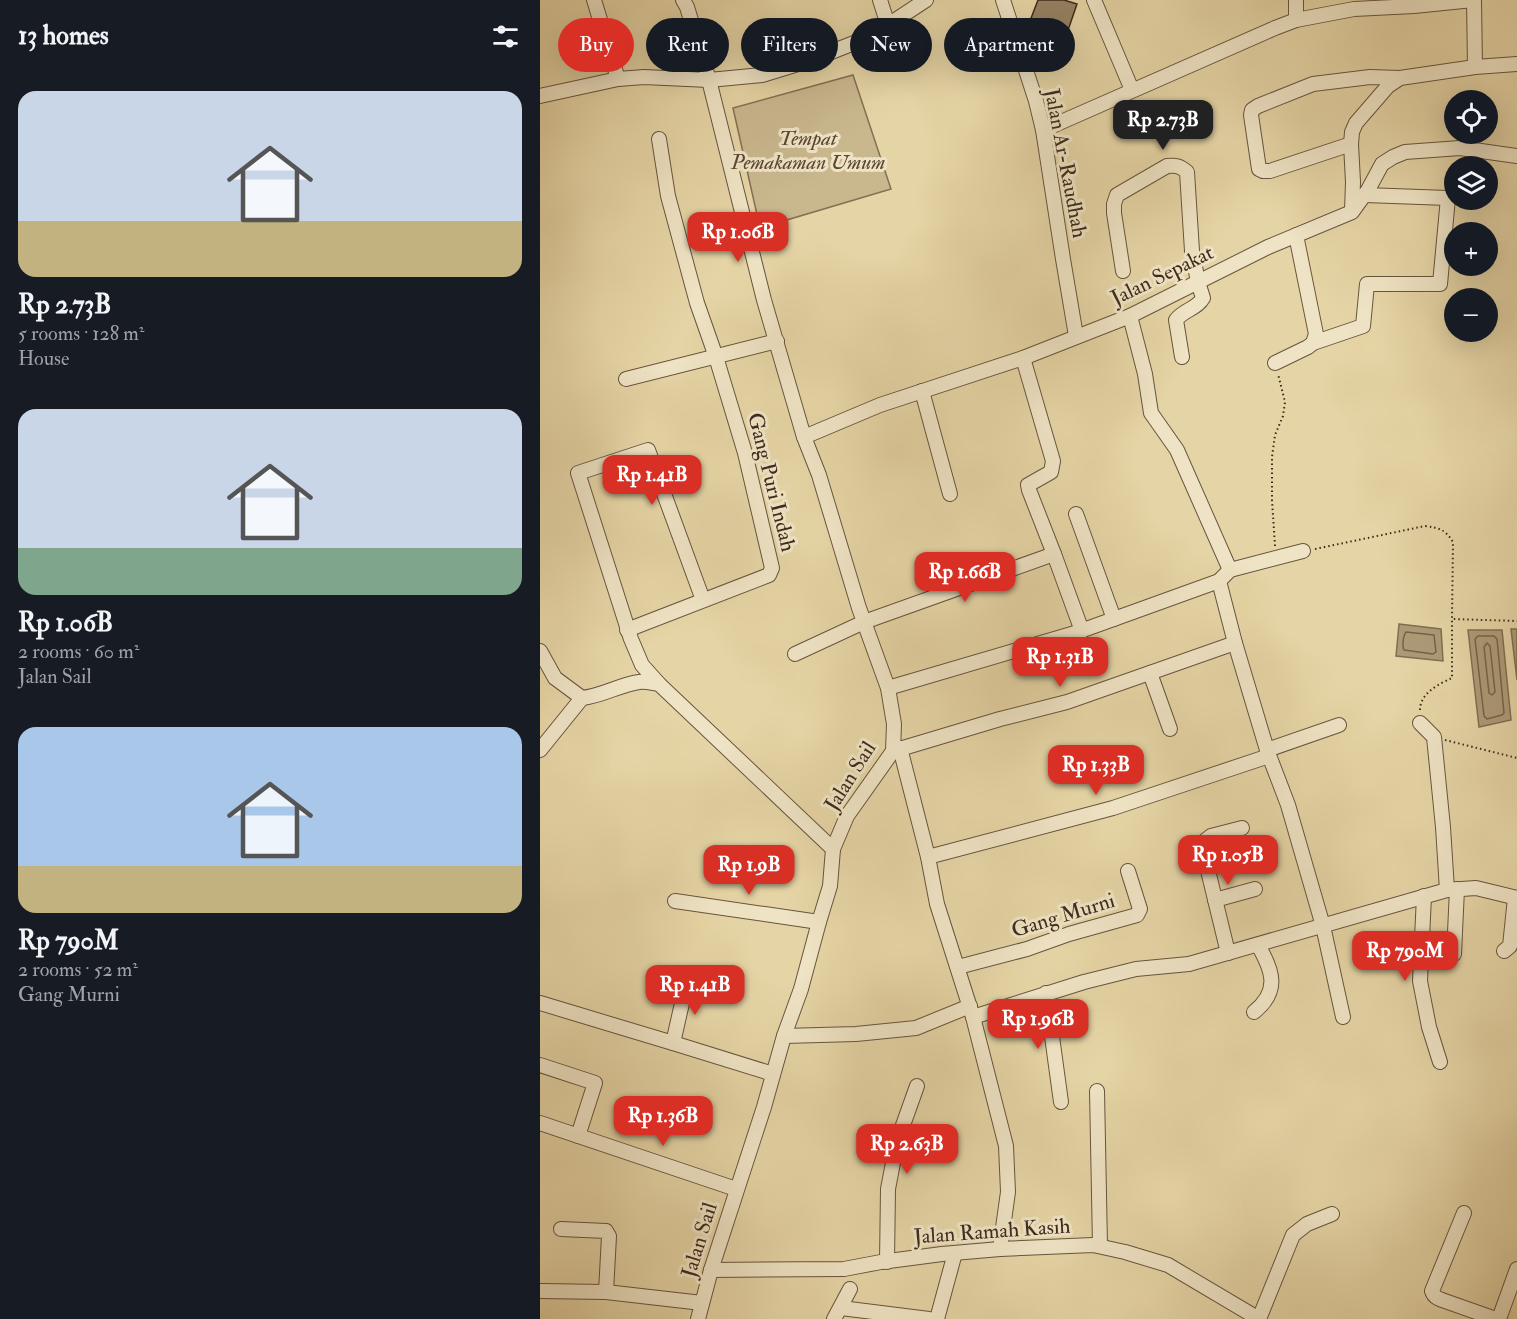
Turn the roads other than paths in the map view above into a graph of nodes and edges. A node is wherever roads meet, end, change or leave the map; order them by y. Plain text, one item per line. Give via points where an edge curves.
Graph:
1 (594, 0) edge
2 (683, 0) edge
3 (880, 0) edge
4 (926, 0) edge
5 (1003, 0) edge
6 (1094, 0) edge
7 (1296, 0) edge
8 (1473, 0) edge
9 (1414, 3) edge
10 (1354, 5) edge
11 (886, 18) edge
12 (899, 18) edge
13 (1296, 20) junction
14 (850, 44) edge
15 (1517, 64) edge
16 (1475, 67) junction
17 (1400, 78) junction
18 (618, 80) junction
19 (709, 80) junction
20 (1132, 90) junction
21 (540, 96) edge
22 (1043, 130) junction
23 (658, 139) dead end
24 (1351, 144) junction
25 (1517, 156) edge
26 (1365, 195) junction
27 (1352, 212) junction
28 (1296, 236) junction
29 (1123, 271) dead end
30 (1198, 282) junction
31 (1130, 316) junction
32 (1076, 336) junction
33 (777, 342) junction
34 (1313, 343) junction
35 (716, 357) junction
36 (1182, 357) dead end
37 (1023, 358) junction
38 (1275, 363) road end
39 (626, 379) dead end
40 (922, 391) junction
41 (804, 437) junction
42 (950, 494) dead end
43 (1076, 514) dead end
44 (1304, 551) road end
45 (1054, 554) junction
46 (1230, 570) junction
47 (1219, 581) junction
48 (703, 600) junction
49 (1114, 619) junction
50 (864, 622) junction
51 (627, 630) junction
52 (1082, 631) junction
53 (1235, 643) junction
54 (540, 651) edge
55 (795, 654) dead end
56 (1150, 673) junction
57 (540, 675) edge
58 (555, 678) junction
59 (658, 684) junction
60 (888, 688) junction
61 (582, 698) junction
62 (1420, 723) road end
63 (1339, 725) dead end
64 (1170, 729) dead end
65 (540, 750) edge
66 (896, 750) junction
67 (1268, 753) junction
68 (1242, 828) dead end
69 (833, 849) junction
70 (928, 857) junction
71 (1128, 872) dead end
72 (1255, 889) dead end
73 (1452, 889) junction
74 (1424, 896) junction
75 (1516, 898) edge
76 (1215, 900) junction
77 (675, 901) dead end
78 (819, 922) junction
79 (1323, 926) junction
80 (1258, 945) junction
81 (1504, 951) dead end
82 (1228, 953) junction
83 (1454, 954) dead end
84 (958, 967) junction
85 (697, 974) dead end
86 (1046, 993) junction
87 (540, 1003) edge
88 (972, 1012) junction
89 (1254, 1012) dead end
90 (1343, 1017) dead end
91 (784, 1036) junction
92 (673, 1042) junction
93 (1440, 1062) dead end
94 (540, 1065) edge
95 (773, 1074) junction
96 (917, 1086) dead end
97 (1097, 1091) dead end
98 (1061, 1102) dead end
99 (540, 1123) edge
100 (578, 1136) junction
101 (736, 1189) junction
102 (1464, 1213) dead end
103 (1332, 1214) dead end
104 (561, 1229) dead end
105 (1100, 1246) junction
106 (1000, 1249) junction
107 (955, 1253) junction
108 (886, 1262) junction
109 (1517, 1269) edge
110 (711, 1270) junction
111 (850, 1289) dead end
112 (540, 1291) edge
113 (606, 1292) junction
114 (702, 1303) junction
115 (1455, 1312) edge
116 (837, 1314) edge
117 (698, 1319) edge
118 (929, 1319) edge
119 (937, 1319) edge
120 (1259, 1319) edge
121 (1498, 1319) edge

1 - 18 street
2 - 19 street, Jalan Sail
3 - 11 street
4 - 12 street
5 - 22 street, Jalan Ar-Raudhah
6 - 20 street
7 - 13 street
8 - 9 street
8 - 16 street
9 - 10 street
10 - 13 street
13 - 20 street
14 - 19 street via 762,75
15 - 16 street
16 - 17 street
17 - 24 street via 1356,123
17 - 24 street via 1370,77 1313,84 1252,110 1259,169 1263,171
18 - 19 street
18 - 21 street
19 - 33 street, Jalan Sail
20 - 22 street
22 - 32 street, Jalan Ar-Raudhah
23 - 35 street, Gang Puri Indah via 668,196
24 - 27 street
25 - 26 street, Jalan Sepakat via 1460,148 1405,152 1382,164
26 - 27 street, Jalan Sepakat
26 - 34 street via 1448,198 1440,284 1367,284 1363,326
27 - 28 street, Jalan Sepakat
28 - 30 street, Jalan Sepakat
28 - 34 street via 1316,334
29 - 30 street via 1114,213 1118,195 1158,170 1175,165 1187,172
30 - 31 street, Jalan Sepakat
30 - 36 street via 1203,301 1176,320
31 - 32 street, Jalan Sepakat
31 - 46 street via 1151,413 1178,450
32 - 37 street, Jalan Sepakat
33 - 35 street
33 - 41 street, Jalan Sail
34 - 38 street
35 - 39 street
35 - 48 street, Gang Puri Indah via 745,453 772,568 769,575
37 - 40 street, Jalan Sepakat
37 - 45 street via 1053,461 1051,472 1028,486
40 - 41 street, Jalan Sepakat
40 - 42 street
41 - 50 street, Jalan Sail
43 - 49 street
44 - 46 street
45 - 50 street
45 - 52 street
46 - 47 street
47 - 49 street
47 - 53 street
48 - 51 street, Gang Puri Indah
48 - 51 street via 648,450 578,473
49 - 52 street
50 - 55 street
50 - 60 street, Jalan Sail
51 - 59 street via 642,665
52 - 60 street
53 - 56 street
53 - 67 street
54 - 58 street
56 - 64 street
56 - 66 street via 1066,702
57 - 58 street
58 - 61 street
59 - 61 street via 641,682
59 - 69 street
60 - 66 street, Jalan Sail
61 - 65 street
62 - 73 street via 1434,737
63 - 67 street
66 - 69 street, Jalan Sail via 847,816
66 - 70 street
67 - 70 street via 1113,808
67 - 79 street via 1288,805
68 - 76 street via 1211,836 1202,843
69 - 78 street, Jalan Sail via 830,886
70 - 84 street
71 - 84 street, Gang Murni via 1140,909 1137,915
72 - 76 street
73 - 74 street
73 - 75 street via 1476,888
73 - 83 street
74 - 79 street
74 - 93 street via 1420,981
75 - 81 street via 1510,946
76 - 82 street
77 - 78 street
78 - 91 street, Jalan Sail
79 - 80 street
79 - 90 street
80 - 82 street
80 - 89 street via 1272,986 1269,997
82 - 86 street via 1189,964 1136,969
84 - 88 street
85 - 92 street via 690,978 685,990
86 - 88 street
86 - 98 street
87 - 92 street
88 - 91 street via 916,1028
88 - 106 street via 1006,1146 1008,1192
91 - 95 street, Jalan Sail
92 - 95 street
94 - 100 street via 595,1083
95 - 101 street, Jalan Sail
96 - 108 street via 897,1142 888,1189
97 - 105 street
99 - 100 street
100 - 101 street
101 - 110 street, Jalan Sail
102 - 115 street via 1432,1291 1435,1298
103 - 120 street via 1307,1224 1293,1235
104 - 113 street via 608,1232
105 - 106 street, Jalan Ramah Kasih
105 - 120 street, Jalan Ramah Kasih via 1168,1265
106 - 107 street, Jalan Ramah Kasih
107 - 108 street, Jalan Ramah Kasih
107 - 119 street
108 - 110 street, Jalan Ramah Kasih via 844,1269
109 - 121 street
110 - 114 street, Jalan Sail
111 - 116 street
112 - 113 street
113 - 114 street
114 - 117 street, Jalan Sail
115 - 121 street
116 - 118 street

